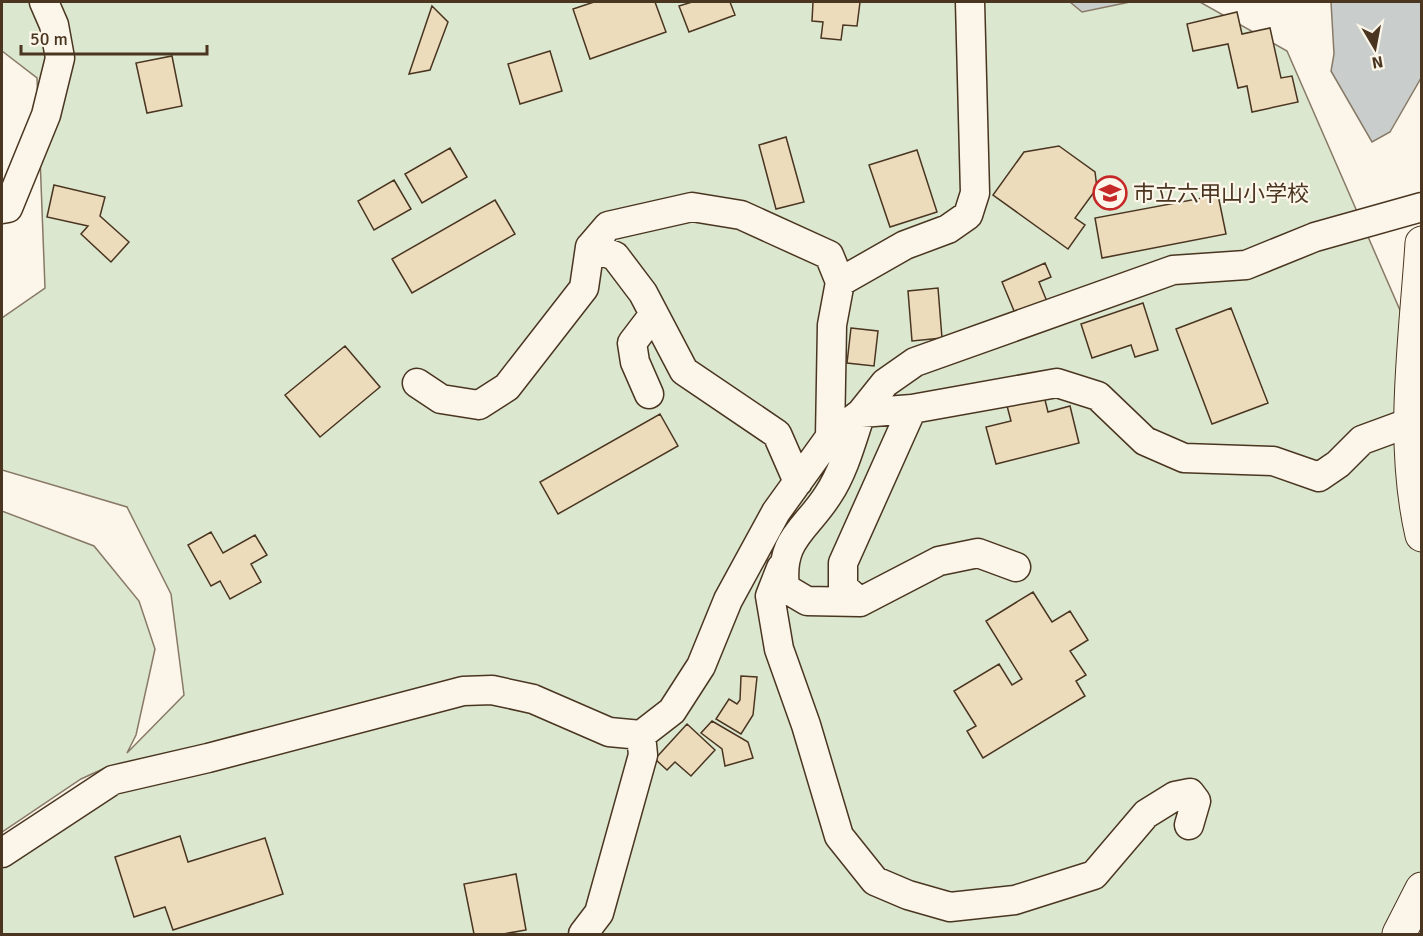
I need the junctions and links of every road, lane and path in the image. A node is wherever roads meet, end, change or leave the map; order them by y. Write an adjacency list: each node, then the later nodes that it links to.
1 (44, 2): 4 (street)
2 (970, 2): 7 (street)
3 (1422, 207): 12 (street)
4 (2, 209)
5 (1422, 243): 13 (main road)
6 (590, 247): 7 (street); 8 (street); 9 (street)
7 (840, 282): 14 (street)
8 (654, 314): 10 (street); 15 (street)
9 (417, 383)
10 (649, 394)
11 (912, 409): 12 (street); 13 (street); 19 (street)
12 (861, 413): 14 (street); 17 (street)
13 (1410, 422): 16 (main road)
14 (831, 437): 15 (street)
15 (798, 482): 20 (street)
16 (1422, 535)
17 (782, 566): 19 (street); 21 (street)
18 (1016, 567): 19 (street)
19 (860, 602)
20 (641, 735): 22 (street); 24 (street)
21 (1189, 825)
22 (2, 853)
23 (1422, 889): 25 (main road)
24 (583, 934)
25 (1399, 934)

